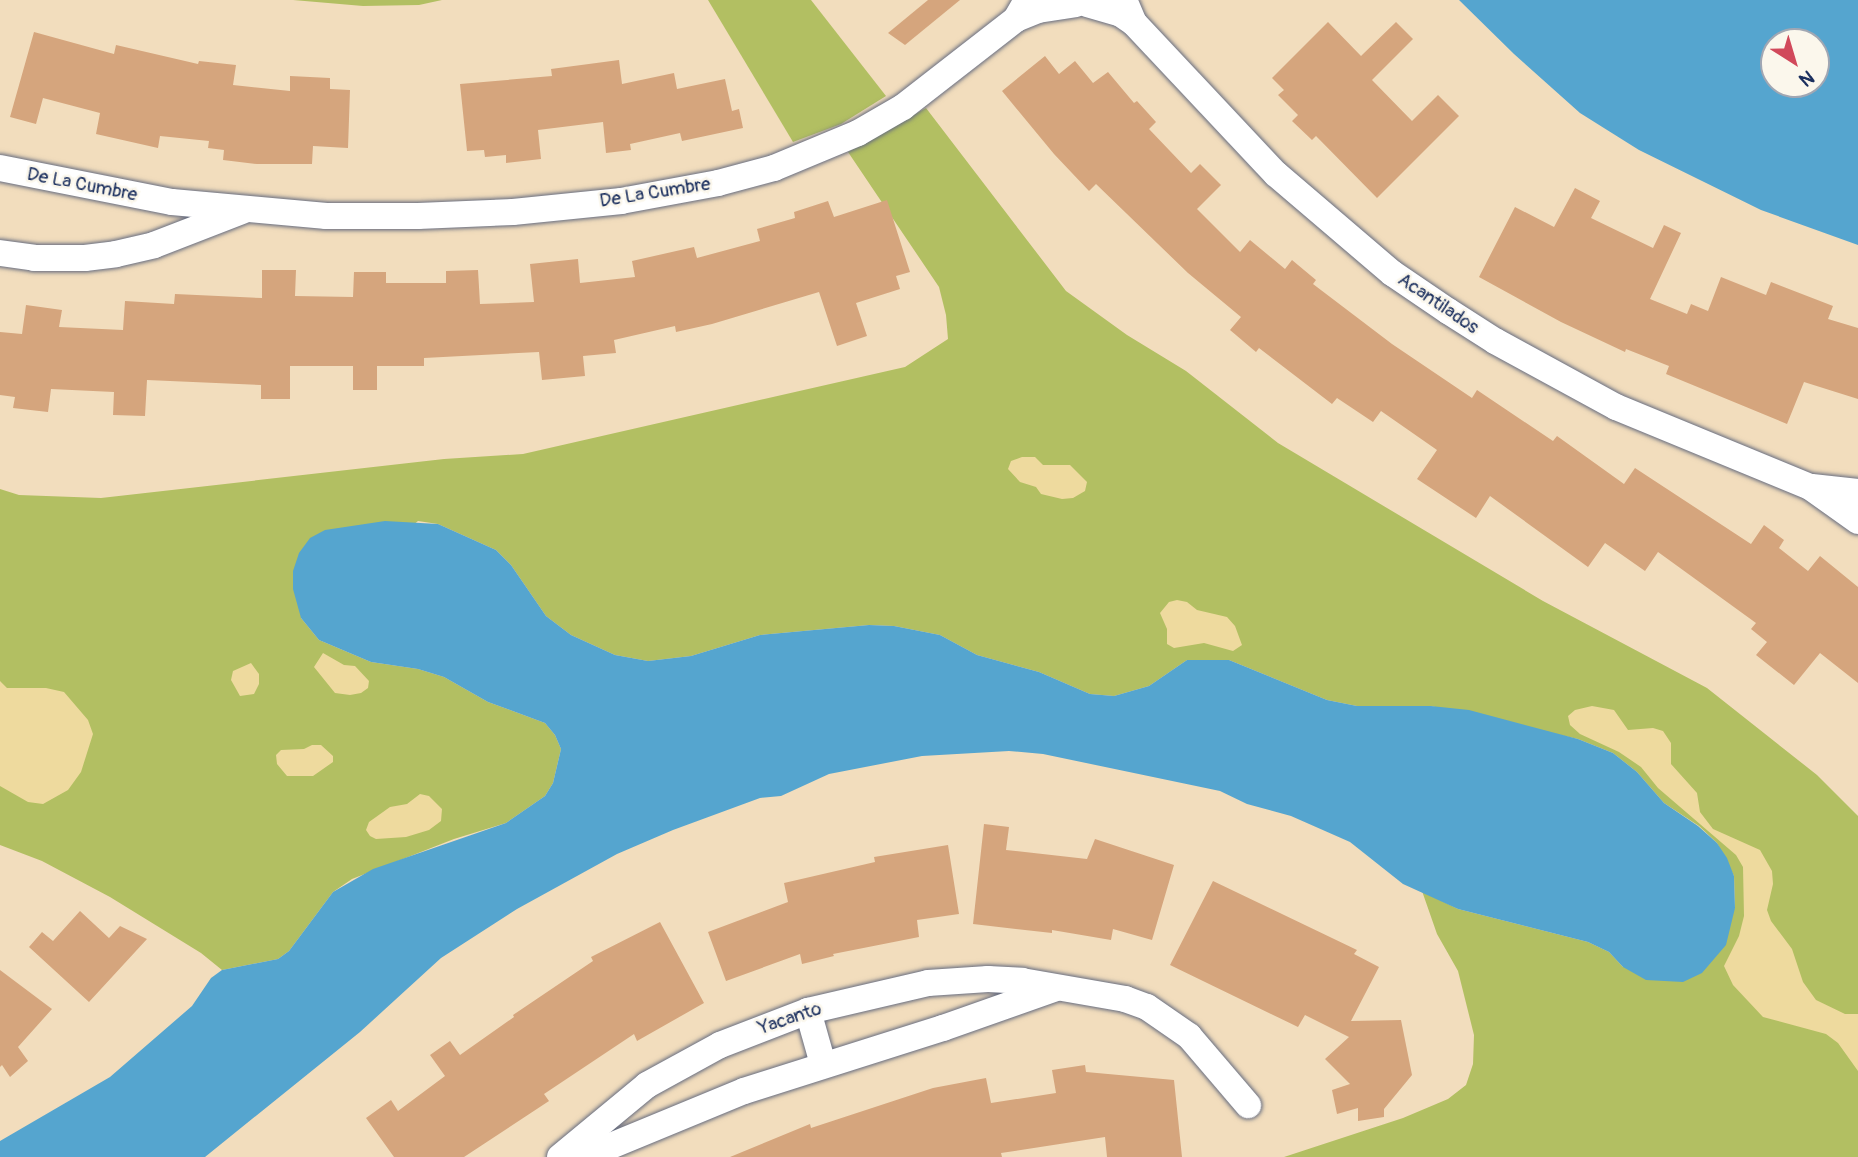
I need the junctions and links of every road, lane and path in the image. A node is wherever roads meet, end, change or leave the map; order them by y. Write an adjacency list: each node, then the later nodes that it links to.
1 (1080, 2): 2 (street); 3 (street)
2 (1022, 9): 5 (street, De La Cumbre)
3 (1129, 12): 7 (street, Acantilados)
4 (0, 168): 5 (street, De La Cumbre)
5 (248, 209): 6 (street, De La Cumbre)
6 (0, 253)
7 (1810, 487): 8 (street, Acantilados); 9 (street, Acantilados)
8 (1858, 492)
9 (1858, 521)
10 (1056, 988): 11 (street, Yacanto); 12 (street, Yacanto); 13 (street, Yacanto)
11 (808, 1011): 12 (street); 14 (street, Yacanto)
12 (823, 1064): 15 (street, Yacanto)
13 (1248, 1105)
14 (560, 1157)
15 (584, 1157)

